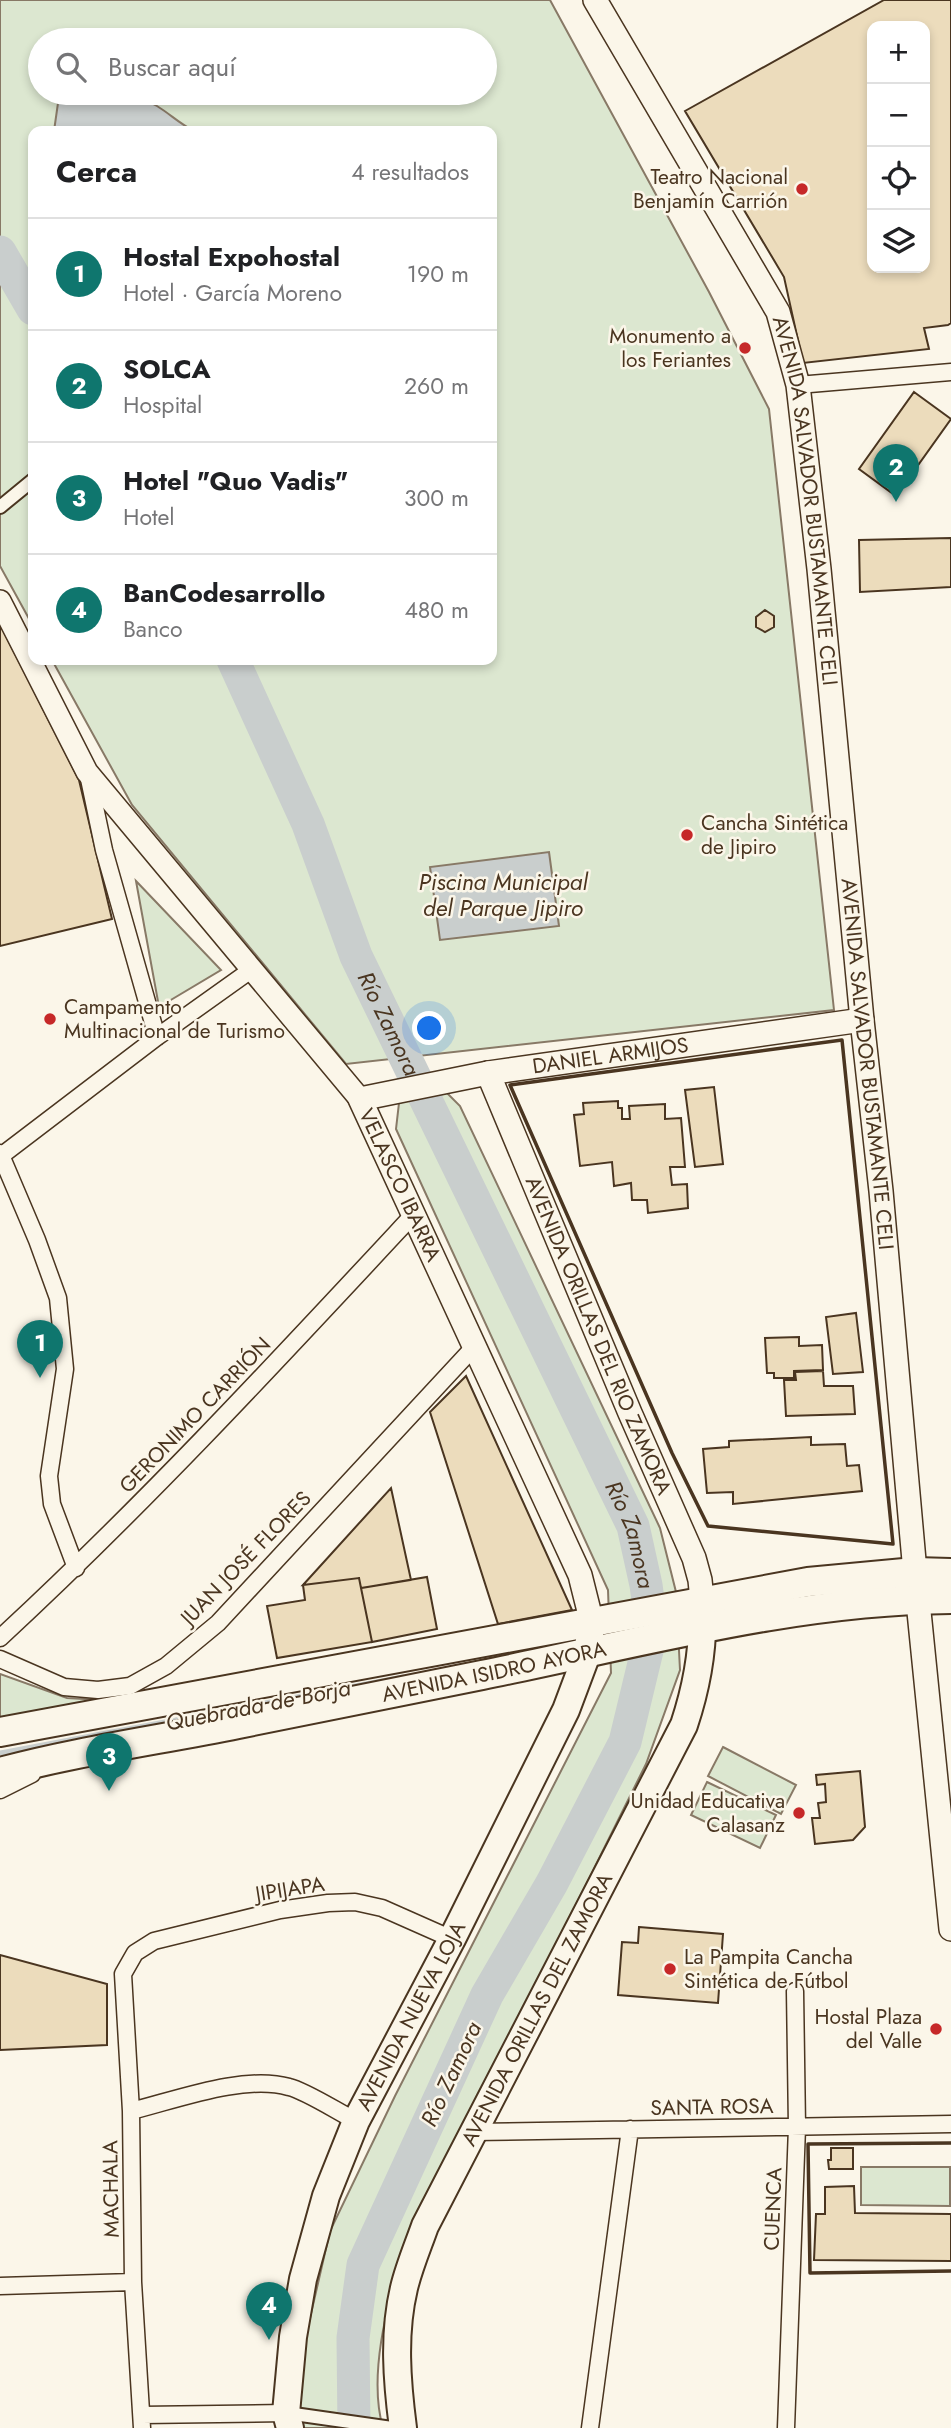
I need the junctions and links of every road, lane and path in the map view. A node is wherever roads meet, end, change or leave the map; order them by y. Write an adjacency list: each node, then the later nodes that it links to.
1 (595, 0): 3 (main road, AVENIDA SALVADOR BUSTAMANTE CELI)
2 (951, 372): 3 (street)
3 (797, 385): 11 (main road, AVENIDA SALVADOR BUSTAMANTE CELI)
4 (28, 484): 5 (street)
5 (0, 507)
6 (0, 601): 7 (street, VELASCO IBARRA)
7 (28, 656)
8 (33, 665): 9 (street, VELASCO IBARRA)
9 (87, 772): 10 (street, VELASCO IBARRA); 12 (street, VELASCO IBARRA)
10 (251, 970): 12 (street); 14 (street, VELASCO IBARRA)
11 (862, 1020): 13 (main road, DANIEL ARMIJOS); 20 (main road, AVENIDA SALVADOR BUSTAMANTE CELI)
12 (157, 1037): 15 (street)
13 (488, 1073): 14 (main road, DANIEL ARMIJOS); 22 (main road, AVENIDA ORILLAS DEL RIO ZAMORA)
14 (360, 1098): 16 (main road, VELASCO IBARRA)
15 (1, 1154): 18 (street)
16 (413, 1215): 17 (main road, VELASCO IBARRA); 18 (street, GERONIMO CARRIÓN)
17 (474, 1347): 23 (main road, VELASCO IBARRA); 27 (street, JUAN JOSÉ FLORES)
18 (76, 1568): 25 (street, GERONIMO CARRIÓN)
19 (951, 1573): 20 (highway, AVENIDA ISIDRO AYORA)
20 (916, 1585): 21 (highway, AVENIDA ISIDRO AYORA); 22 (highway, AVENIDA ISIDRO AYORA); 24 (highway, AVENIDA ISIDRO AYORA); 33 (main road, AVENIDA SALVADOR BUSTAMANTE CELI)
21 (951, 1599)
22 (698, 1601): 23 (highway, AVENIDA ISIDRO AYORA); 24 (main road, AVENIDA ORILLAS DEL ZAMORA)
23 (598, 1622): 26 (main road, AVENIDA NUEVA LOJA); 28 (highway, AVENIDA ISIDRO AYORA)
24 (698, 1631): 26 (highway, AVENIDA ISIDRO AYORA); 42 (main road, AVENIDA ORILLAS DEL ZAMORA)
25 (0, 1637)
26 (596, 1652): 28 (highway, AVENIDA ISIDRO AYORA); 34 (main road, AVENIDA NUEVA LOJA)
27 (0, 1659)
28 (307, 1692): 29 (highway, AVENIDA ISIDRO AYORA); 30 (highway, AVENIDA ISIDRO AYORA)
29 (0, 1732)
30 (70, 1756): 31 (highway, AVENIDA ISIDRO AYORA); 32 (street)
31 (0, 1772)
32 (0, 1790)
33 (951, 1929)
34 (452, 1939): 35 (street, JIPIJAPA); 38 (main road, AVENIDA NUEVA LOJA)
35 (135, 1953): 37 (street, MACHALA)
36 (795, 1991): 40 (street, CUENCA)
37 (131, 2110): 38 (street); 43 (street, MACHALA)
38 (356, 2121): 46 (main road, AVENIDA NUEVA LOJA)
39 (951, 2124): 40 (street, SANTA ROSA)
40 (797, 2127): 41 (street, SANTA ROSA); 50 (street, CUENCA)
41 (630, 2129): 42 (street, SANTA ROSA); 49 (street)
42 (473, 2132): 48 (main road, AVENIDA ORILLAS DEL ZAMORA)
43 (132, 2282): 44 (street); 45 (street, MACHALA)
44 (0, 2286)
45 (142, 2421): 46 (street)
46 (288, 2421): 47 (street)
47 (392, 2428)
48 (403, 2428)
49 (590, 2428)
50 (786, 2428)

